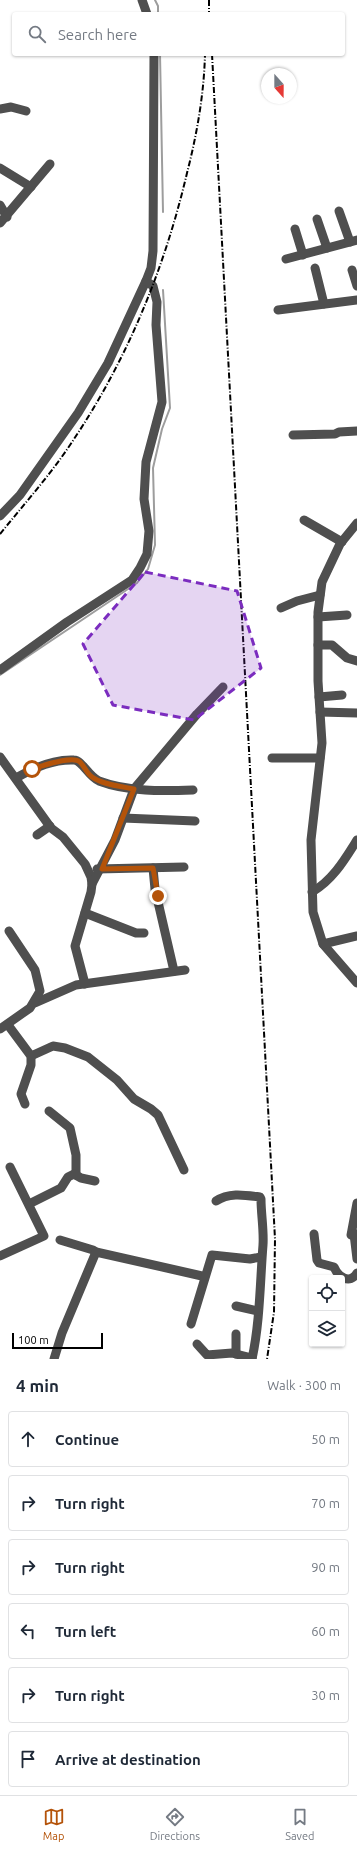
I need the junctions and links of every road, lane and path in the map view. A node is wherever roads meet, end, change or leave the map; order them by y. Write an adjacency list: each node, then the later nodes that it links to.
1 (142, 0): 2 (street)
2 (146, 12)
3 (154, 56): 20 (street)
4 (0, 109): 5 (street)
5 (26, 111)
6 (50, 164): 8 (street)
7 (0, 168): 8 (street)
8 (31, 187): 12 (street)
9 (0, 205): 12 (street)
10 (339, 211): 14 (street)
11 (317, 219): 15 (street)
12 (3, 220)
13 (295, 229): 16 (street)
14 (353, 241): 15 (street)
15 (327, 248): 16 (street)
16 (302, 255): 17 (street)
17 (286, 259)
18 (314, 268): 23 (street)
19 (352, 270): 21 (street)
20 (146, 281): 27 (street); 37 (street)
21 (357, 286)
22 (357, 300): 23 (street)
23 (324, 304): 24 (street)
24 (278, 310)
25 (357, 431): 26 (street)
26 (294, 435)
27 (0, 516)
28 (304, 520): 30 (street)
29 (357, 523): 30 (street)
30 (342, 542): 31 (street)
31 (320, 595): 32 (street); 34 (street)
32 (281, 608)
33 (347, 615): 34 (street)
34 (318, 617): 35 (street)
35 (318, 645): 36 (street); 40 (street)
36 (357, 661)
37 (0, 670)
38 (223, 687): 47 (street)
39 (342, 696): 40 (street)
40 (319, 697): 41 (street)
41 (320, 712): 42 (street); 45 (street)
42 (357, 714)
43 (0, 756): 46 (street)
44 (272, 758): 45 (street)
45 (320, 758): 59 (street)
46 (16, 778): 47 (street); 51 (street)
47 (134, 789): 48 (street); 49 (street)
48 (193, 790)
49 (123, 818): 50 (street); 57 (street)
50 (195, 821)
51 (50, 826): 52 (street); 56 (street)
52 (37, 835)
53 (357, 840): 59 (street)
54 (184, 867): 55 (street)
55 (153, 868): 57 (street); 66 (street)
56 (88, 869): 57 (street); 58 (street)
57 (102, 869): 58 (street)
58 (92, 884): 60 (street)
59 (312, 892): 64 (street)
60 (85, 913): 62 (street); 68 (street)
61 (9, 931): 69 (street)
62 (144, 933)
63 (357, 936): 64 (street)
64 (323, 944): 67 (street)
65 (185, 970): 66 (street)
66 (174, 971): 68 (street)
67 (357, 983)
68 (85, 984): 69 (street)
69 (35, 1003): 70 (street)
70 (4, 1027): 71 (street)
71 (32, 1056): 72 (street); 75 (street)
72 (25, 1104)
73 (49, 1111): 76 (street)
74 (10, 1167): 80 (street)
75 (184, 1170)
76 (76, 1175): 77 (street); 80 (street)
77 (95, 1181)
78 (216, 1201): 86 (street)
79 (357, 1203): 82 (street)
80 (29, 1204): 85 (street)
81 (314, 1234): 88 (street)
82 (356, 1234): 87 (street)
83 (60, 1240): 84 (street)
84 (96, 1252): 89 (street); 97 (street)
85 (0, 1256)
86 (261, 1257): 91 (street); 92 (street)
87 (357, 1259)
88 (357, 1273)
89 (202, 1276)
90 (236, 1306): 91 (street)
91 (258, 1310): 98 (street)
92 (191, 1324)
93 (236, 1334): 95 (street)
94 (197, 1344): 96 (street)
95 (236, 1354): 96 (street); 98 (street)
96 (207, 1357)
97 (54, 1359)
98 (252, 1359)

